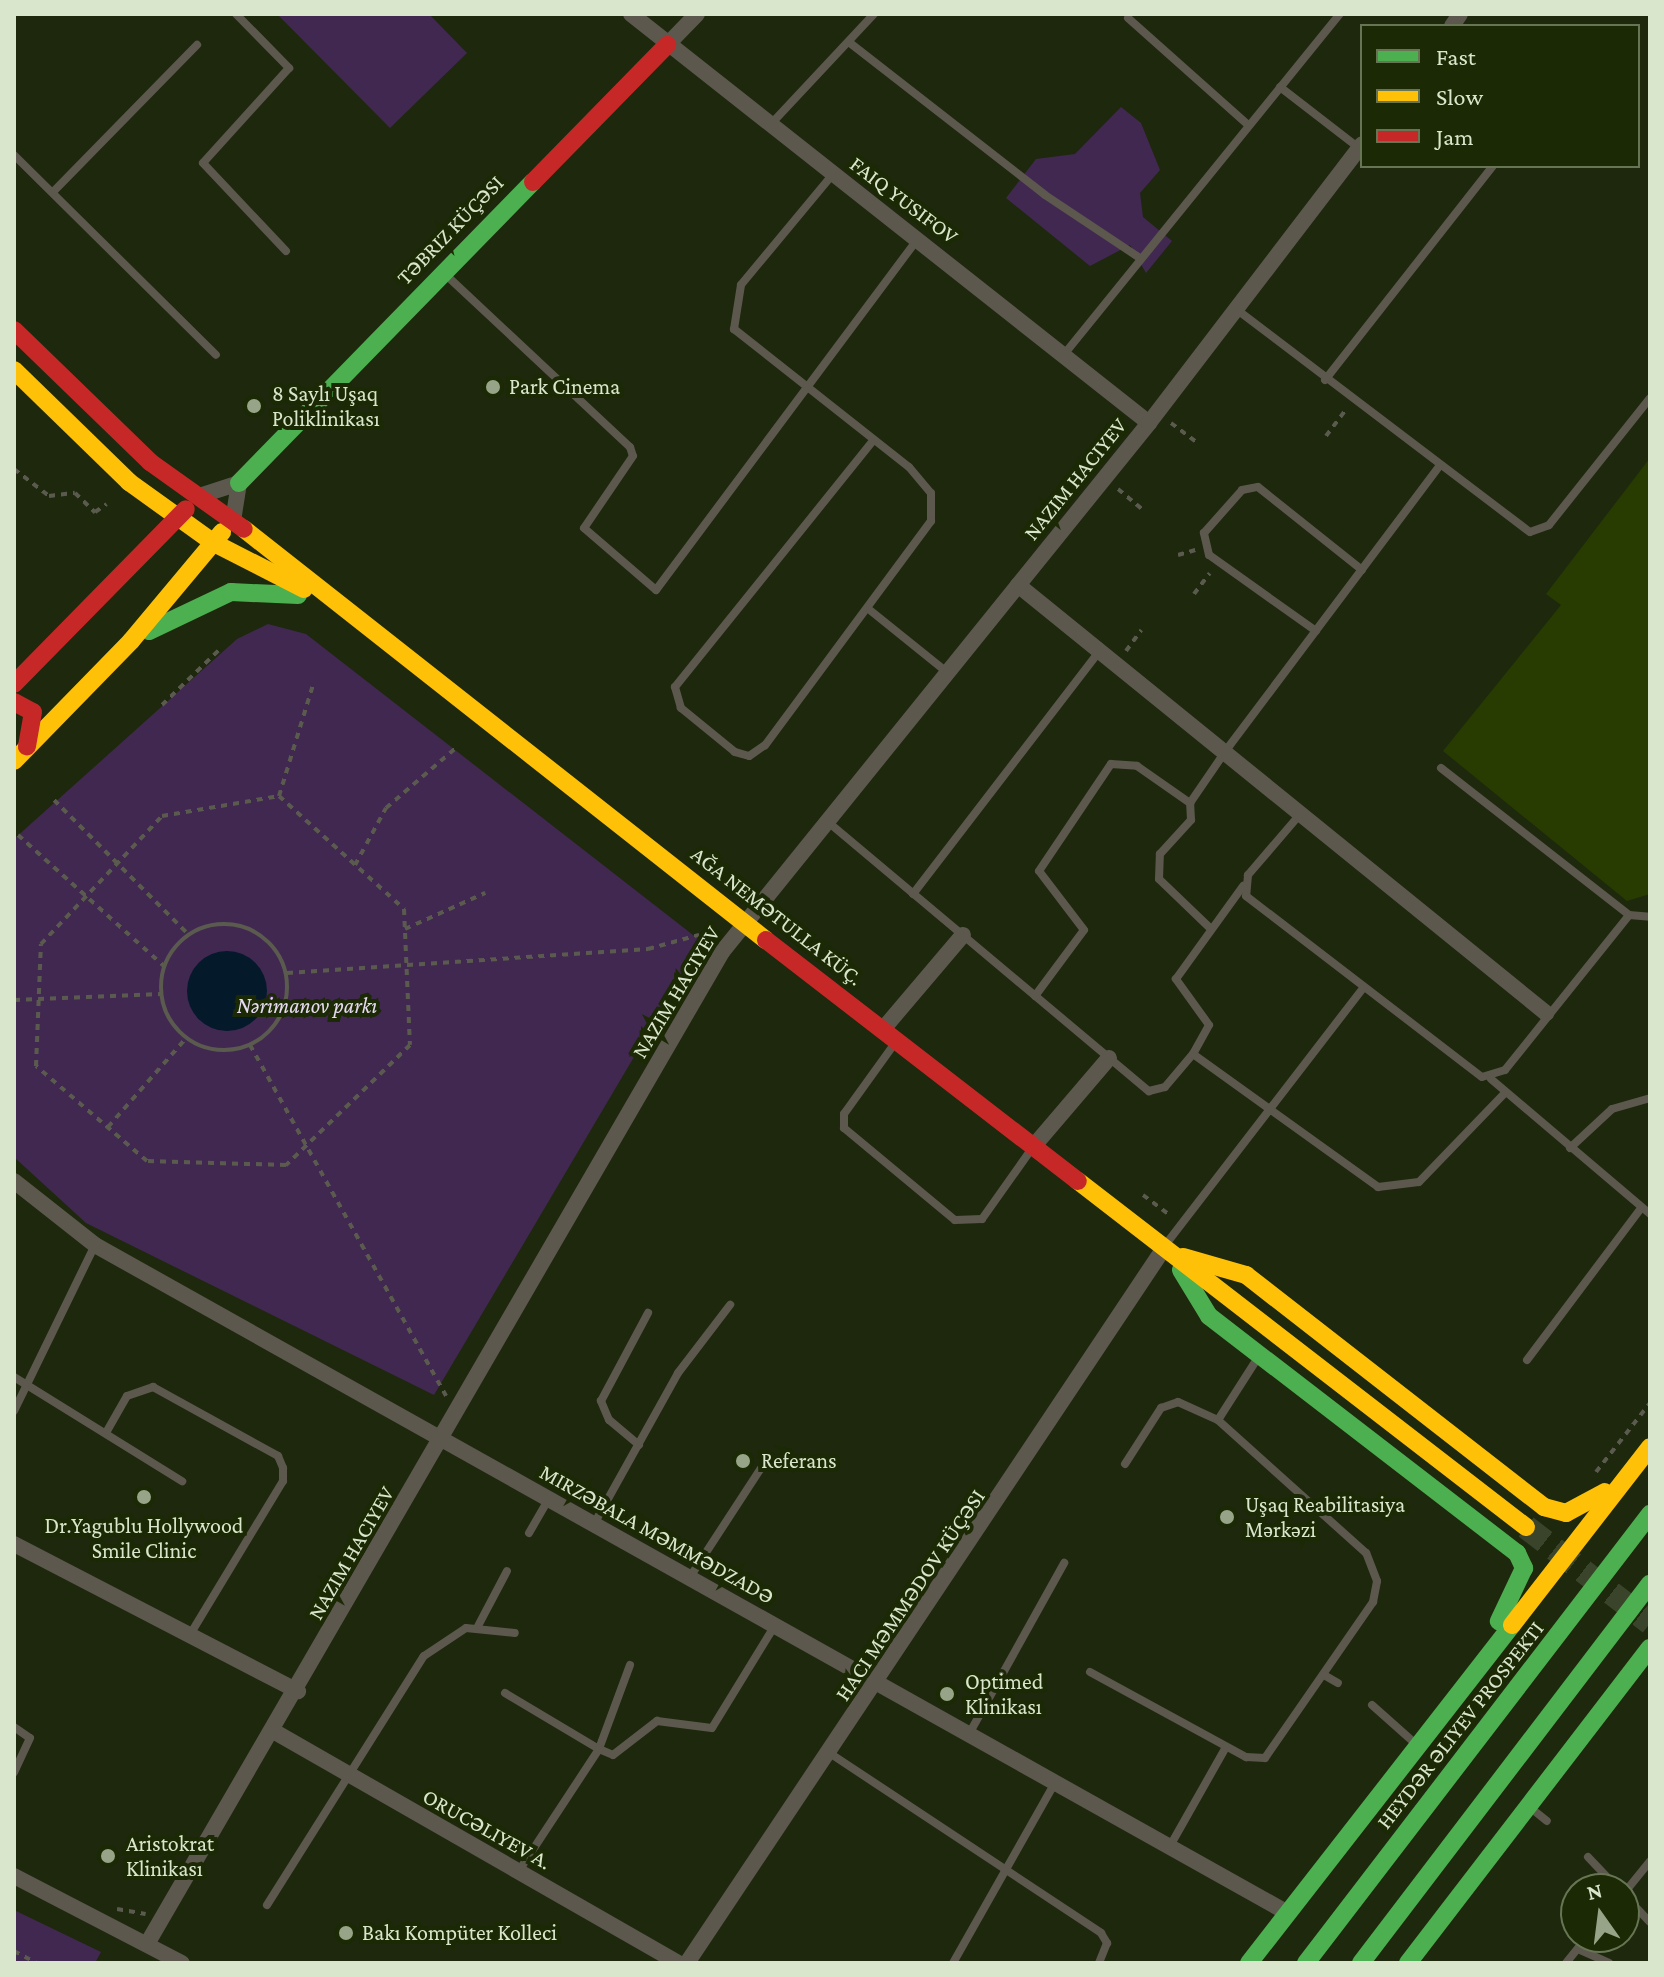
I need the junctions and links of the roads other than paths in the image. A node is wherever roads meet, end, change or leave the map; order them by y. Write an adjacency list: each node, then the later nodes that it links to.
1 (236, 14): 19 (lane)
2 (631, 14): 9 (street, FAIQ YUSIFOV)
3 (697, 14): 9 (street, TƏBRIZ KÜÇƏSI)
4 (874, 14): 7 (lane)
5 (1340, 14): 10 (lane)
6 (1128, 18): 12 (lane)
7 (850, 43): 11 (lane); 20 (lane)
8 (197, 45): 17 (lane)
9 (667, 45): 11 (street, FAIQ YUSIFOV); 21 (main road, TƏBRIZ KÜÇƏSI)
10 (1280, 87): 12 (lane); 13 (lane)
11 (771, 125): 16 (street, FAIQ YUSIFOV)
12 (1248, 125): 20 (lane)
13 (1360, 146): 22 (street)
14 (14, 155): 17 (lane)
15 (1491, 168): 27 (lane)
16 (833, 174): 18 (street, FAIQ YUSIFOV); 28 (lane)
17 (53, 192): 25 (lane)
18 (918, 238): 24 (street, FAIQ YUSIFOV); 28 (lane)
19 (286, 251)
20 (1140, 258): 24 (lane)
21 (442, 272): 28 (lane); 33 (main road, TƏBRIZ KÜÇƏSI)
22 (1236, 309): 27 (lane); 30 (street)
23 (14, 330): 34 (main road)
24 (1066, 352): 30 (street, FAIQ YUSIFOV)
25 (216, 355)
26 (14, 370): 35 (main road)
27 (1325, 380): 32 (lane)
28 (805, 391): 31 (lane)
29 (1650, 398): 32 (lane)
30 (1153, 417): 39 (street)
31 (871, 443): 41 (lane); 41 (lane)
32 (1439, 467): 38 (lane)
33 (239, 483): 34 (street); 36 (street)
34 (199, 496): 35 (main road); 36 (main road)
35 (177, 518): 37 (main road); 46 (main road)
36 (233, 519): 37 (main road); 40 (main road)
37 (214, 543): 40 (main road); 43 (main road)
38 (1362, 570): 42 (lane); 42 (lane)
39 (1018, 585): 44 (street); 45 (street)
40 (328, 601): 43 (main road); 58 (main road, AĞA NEMƏTULLA KÜÇ.)
41 (871, 611): 45 (lane)
42 (1316, 631): 48 (lane)
43 (131, 641): 49 (main road)
44 (1101, 650): 48 (street); 55 (lane)
45 (947, 672): 53 (street)
46 (14, 684)
47 (14, 702): 49 (main road)
48 (1227, 749): 51 (lane); 52 (street)
49 (20, 755)
50 (1441, 768): 56 (lane)
51 (1190, 803): 59 (lane); 62 (lane)
52 (1302, 811): 54 (lane); 63 (street)
53 (826, 820): 55 (lane); 58 (street)
54 (1243, 886): 59 (lane); 61 (lane)
55 (913, 894): 60 (lane)
56 (1629, 915): 57 (lane); 63 (lane)
57 (1650, 917)
58 (744, 921): 64 (main road, AĞA NEMƏTULLA KÜÇ.); 87 (street)
59 (1211, 929): 65 (lane)
60 (963, 935): 62 (lane); 64 (street)
61 (1363, 988): 67 (lane); 70 (lane)
62 (1035, 996): 66 (lane)
63 (1546, 1013): 67 (lane)
64 (891, 1034): 71 (main road, AĞA NEMƏTULLA KÜÇ.); 71 (lane)
65 (1193, 1054): 66 (lane); 70 (lane)
66 (1109, 1058): 71 (street)
67 (1491, 1079): 68 (lane)
68 (1506, 1092): 70 (lane); 72 (lane)
69 (1650, 1098): 72 (lane)
70 (1266, 1110): 77 (lane)
71 (1033, 1147): 77 (main road, AĞA NEMƏTULLA KÜÇ.)
72 (1570, 1148): 74 (lane)
73 (14, 1181): 76 (street, MIRZƏBALA MƏMMƏDZADƏ)
74 (1641, 1208): 75 (lane); 81 (lane)
75 (1650, 1214)
76 (95, 1245): 83 (lane); 87 (street, MIRZƏBALA MƏMMƏDZADƏ)
77 (1168, 1251): 80 (main road); 92 (main road); 97 (main road, AĞA NEMƏTULLA KÜÇ.); 115 (street)
78 (730, 1305): 88 (lane)
79 (648, 1313): 88 (lane)
80 (1260, 1355): 85 (lane); 110 (main road)
81 (1527, 1360)
82 (14, 1377): 83 (lane)
83 (28, 1384): 84 (lane); 86 (lane)
84 (14, 1411)
85 (1218, 1420): 90 (lane); 113 (lane)
86 (107, 1431): 93 (lane); 107 (lane)
87 (442, 1438): 94 (street, MIRZƏBALA MƏMMƏDZADƏ); 116 (street)
88 (639, 1445): 96 (lane)
89 (1650, 1447): 92 (main road)
90 (1125, 1464)
91 (761, 1468): 102 (lane)
92 (1635, 1468): 110 (main road)
93 (182, 1481)
94 (549, 1499): 96 (street, MIRZƏBALA MƏMMƏDZADƏ); 98 (lane)
95 (1650, 1514): 149 (main road, HEYDƏR ƏLIYEV PROSPEKTI)
96 (593, 1524): 102 (street, MIRZƏBALA MƏMMƏDZADƏ)
97 (1526, 1527)
98 (529, 1533)
99 (14, 1544): 107 (street)
100 (1064, 1563): 122 (lane)
101 (507, 1571): 105 (lane)
102 (690, 1577): 104 (street, MIRZƏBALA MƏMMƏDZADƏ)
103 (1650, 1584): 150 (main road)
104 (775, 1625): 115 (street, MIRZƏBALA MƏMMƏDZADƏ); 125 (lane)
105 (478, 1626): 106 (lane); 128 (lane)
106 (515, 1633)
107 (189, 1636): 116 (street)
108 (1650, 1648): 118 (main road)
109 (630, 1665): 125 (lane)
110 (1472, 1671): 123 (main road)
111 (1090, 1672): 124 (lane)
112 (1650, 1674): 118 (main road)
113 (1324, 1675): 114 (lane); 124 (lane)
114 (1338, 1683)
115 (877, 1686): 122 (street, MIRZƏBALA MƏMMƏDZADƏ); 126 (street)
116 (298, 1691): 121 (street)
117 (505, 1693): 125 (lane)
118 (1616, 1693): 130 (main road)
119 (1372, 1705): 123 (lane)
120 (14, 1727): 127 (lane)
121 (275, 1732): 128 (street, ORUCƏLIYEV A.); 140 (street)
122 (968, 1735): 129 (street, MIRZƏBALA MƏMMƏDZADƏ)
123 (1417, 1744): 139 (main road)
124 (1226, 1747): 132 (lane)
125 (599, 1749): 134 (lane)
126 (831, 1754): 135 (lane); 145 (street)
127 (14, 1772)
128 (345, 1774): 134 (street, ORUCƏLIYEV A.); 138 (lane)
129 (1057, 1780): 132 (street, MIRZƏBALA MƏMMƏDZADƏ); 135 (lane)
130 (1529, 1806): 131 (lane); 142 (main road)
131 (1547, 1821)
132 (1170, 1846): 139 (street, MIRZƏBALA MƏMMƏDZADƏ)
133 (1588, 1857): 136 (lane)
134 (518, 1872): 144 (street, ORUCƏLIYEV A.)
135 (1006, 1872): 146 (lane); 147 (lane)
136 (1605, 1873)
137 (14, 1876): 140 (street)
138 (267, 1905)
139 (1288, 1913): 148 (main road)
140 (147, 1944): 143 (street)
141 (1587, 1953): 151 (lane)
142 (1409, 1962)
143 (182, 1963)
144 (679, 1963)
145 (687, 1963)
146 (953, 1963)
147 (1099, 1963)
148 (1249, 1963)
149 (1306, 1963)
150 (1361, 1963)
151 (1609, 1963)

